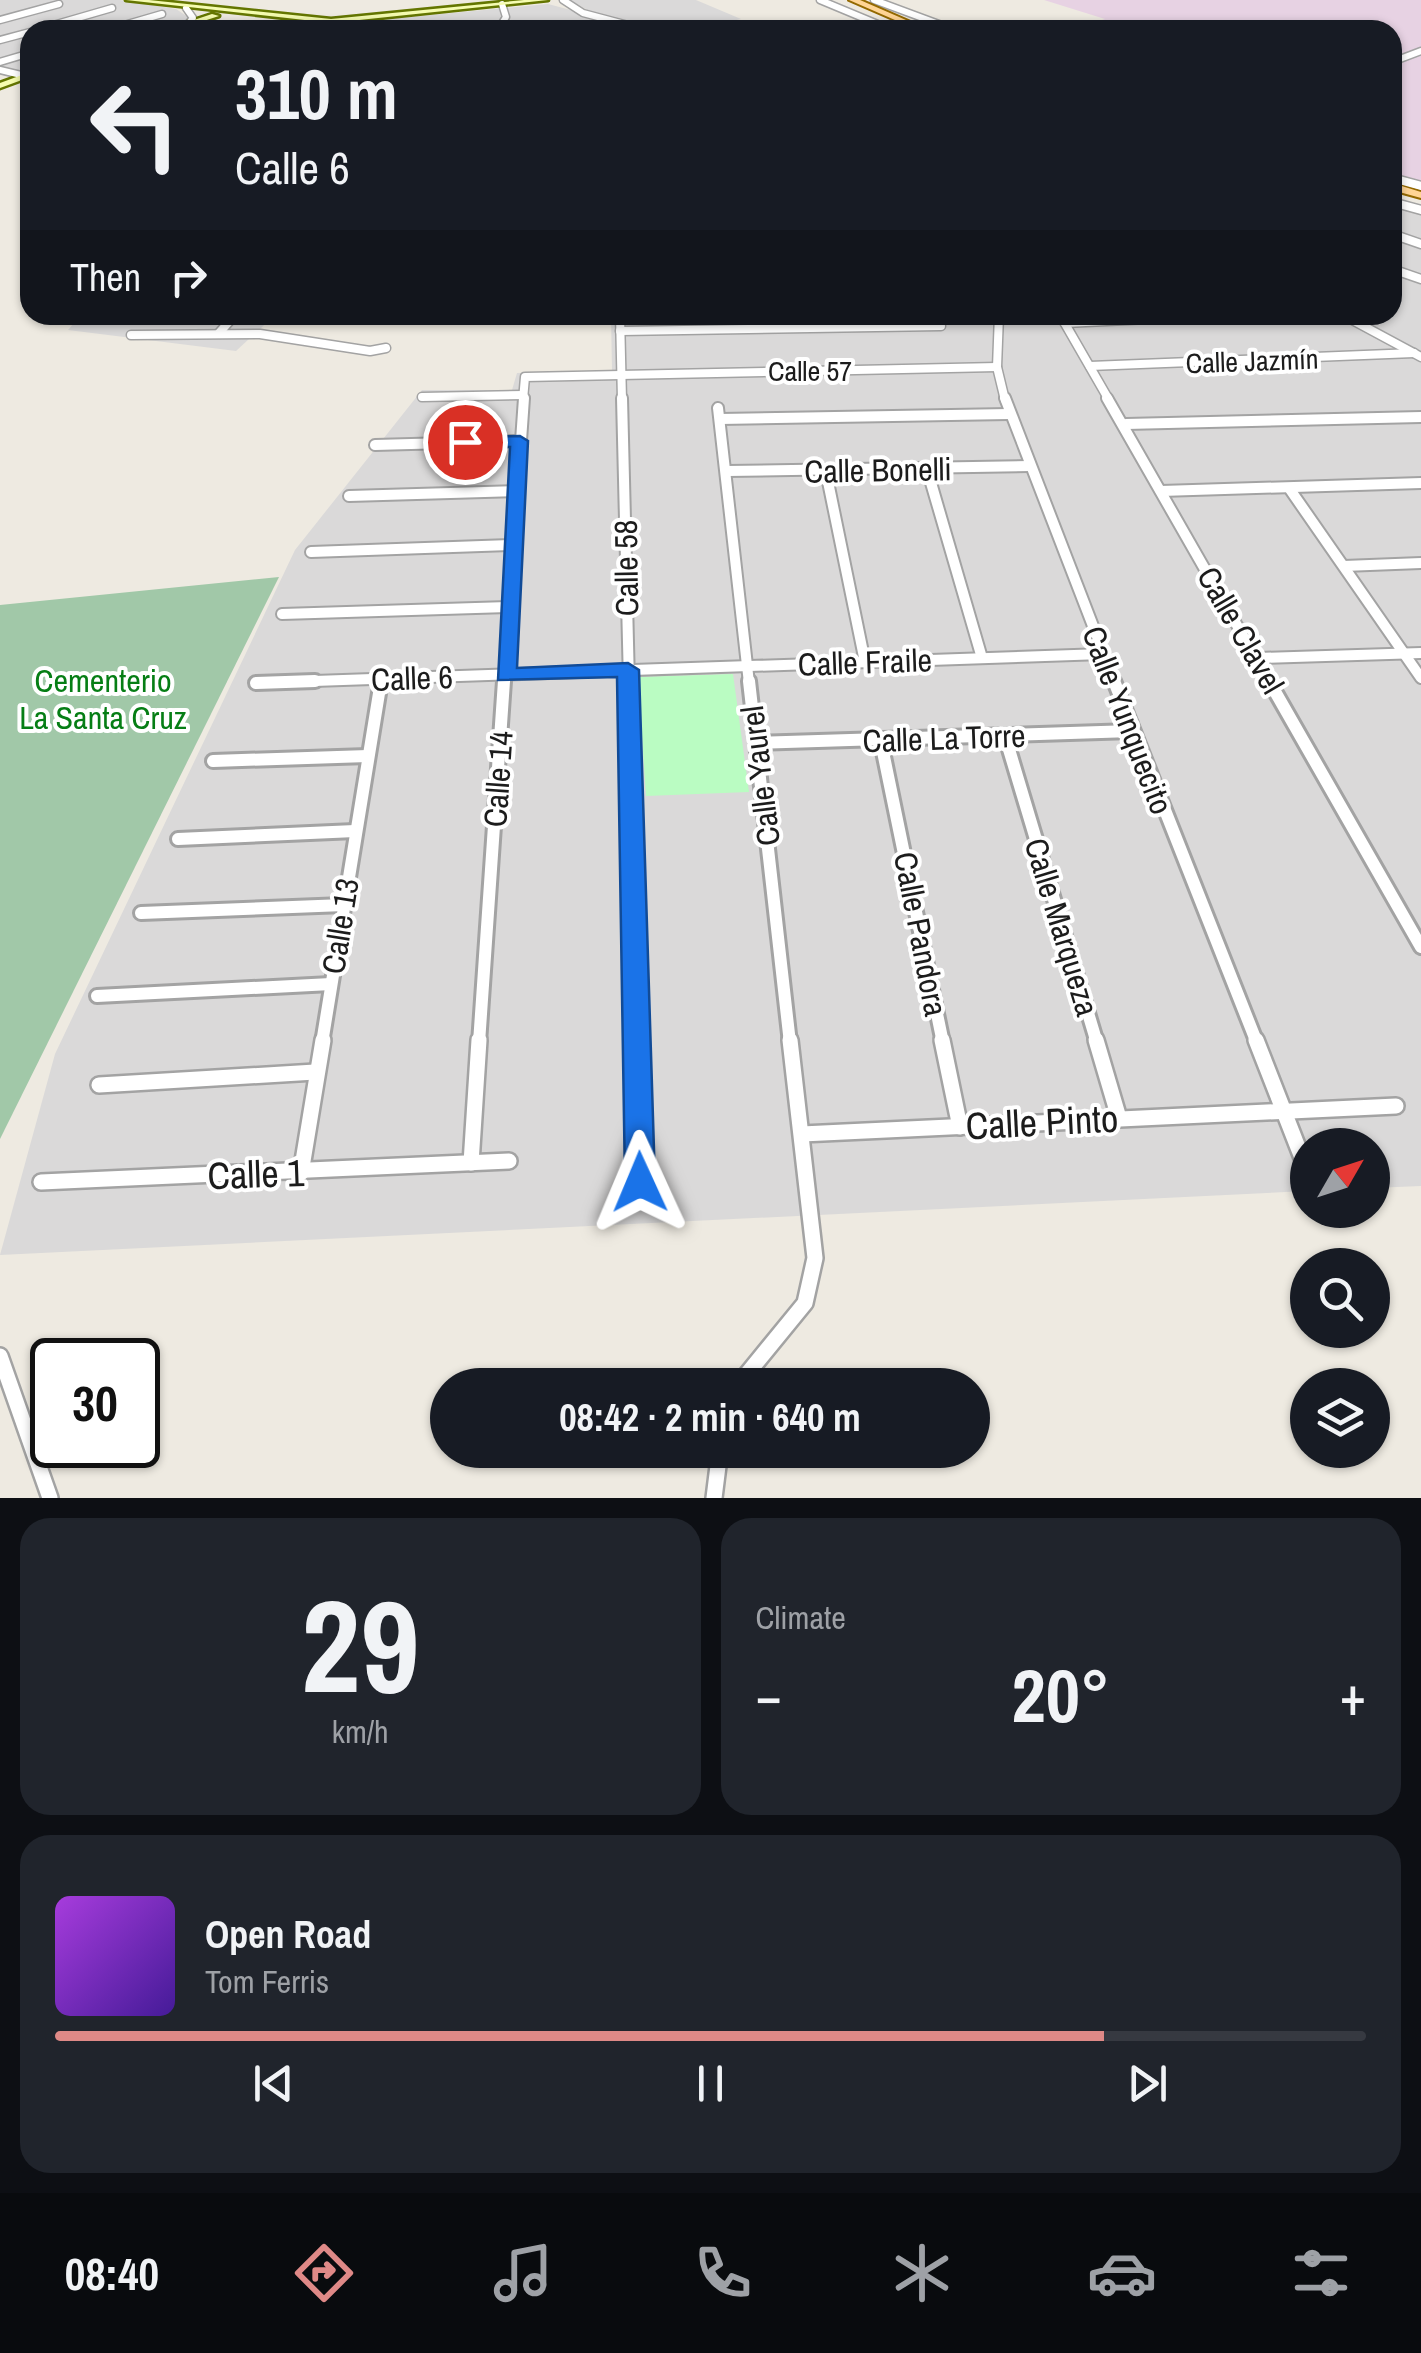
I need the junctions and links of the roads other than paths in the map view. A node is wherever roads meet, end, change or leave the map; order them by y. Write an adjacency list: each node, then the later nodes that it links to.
1 (129, 0): 11 (street)
2 (545, 0): 9 (street)
3 (563, 0): 23 (street)
4 (820, 0): 24 (street)
5 (838, 0): 25 (main road)
6 (852, 0): 26 (main road)
7 (874, 0): 12 (street)
8 (58, 4): 15 (street)
9 (502, 4): 21 (street); 22 (street)
10 (112, 8): 16 (street)
11 (186, 8): 13 (street); 18 (street)
12 (894, 9): 27 (main road); 28 (street)
13 (223, 13): 19 (street); 20 (street)
14 (162, 14): 17 (street)
15 (0, 20)
16 (72, 20)
17 (142, 20)
18 (191, 20)
19 (201, 20)
20 (317, 20)
21 (340, 20)
22 (504, 20)
23 (609, 20)
24 (868, 20)
25 (886, 20)
26 (901, 20)
27 (919, 20)
28 (926, 20)
29 (172, 325): 40 (street)
30 (226, 325): 41 (street)
31 (620, 325): 39 (street, Calle 58)
32 (827, 325): 38 (street)
33 (999, 325): 46 (street, Calle Yunquecito)
34 (1066, 325): 45 (street, Calle Clavel)
35 (1362, 325): 44 (street)
36 (916, 326): 37 (street); 38 (street)
37 (941, 326)
38 (828, 328): 39 (street)
39 (620, 331): 47 (street, Calle 58)
40 (170, 332): 41 (street); 42 (street)
41 (219, 333): 43 (street)
42 (131, 335)
43 (386, 348)
44 (1417, 355): 45 (street, Calle Jazmín)
45 (1090, 366): 53 (street, Calle Clavel)
46 (997, 368): 47 (street, Calle 57); 51 (street, Calle Yunquecito)
47 (622, 374): 48 (street, Calle 57); 78 (street, Calle 58)
48 (525, 377): 49 (street, Calle 14)
49 (522, 395): 50 (street); 54 (street, Calle 14)
50 (422, 397)
51 (1010, 414): 56 (street, Calle Yunquecito); 58 (street, Calle Yaurel)
52 (1421, 417): 53 (street)
53 (1126, 424): 63 (street, Calle Clavel)
54 (520, 441): 55 (street); 62 (street, Calle 14)
55 (375, 444)
56 (1029, 466): 57 (street, Calle Bonelli); 72 (street, Calle Yunquecito)
57 (927, 469): 59 (street, Calle Bonelli); 74 (street)
58 (727, 471): 59 (street, Calle Bonelli); 77 (street, Calle Yaurel)
59 (826, 472): 76 (street)
60 (1421, 483): 61 (street)
61 (1289, 488): 63 (street); 68 (street)
62 (517, 491): 64 (street); 65 (street, Calle 14)
63 (1161, 491): 75 (street, Calle Clavel)
64 (348, 496)
65 (513, 545): 66 (street); 69 (street, Calle 14)
66 (311, 552)
67 (1421, 563): 68 (street)
68 (1344, 566): 73 (street)
69 (508, 607): 70 (street); 79 (street, Calle 14)
70 (282, 614)
71 (1421, 653): 73 (street)
72 (1103, 654): 74 (street, Calle Fraile); 83 (street, Calle Yunquecito)
73 (1404, 654): 75 (street); 80 (street)
74 (982, 658): 76 (street, Calle Fraile)
75 (1258, 658): 93 (street, Calle Clavel)
76 (865, 662): 77 (street, Calle Fraile)
77 (747, 666): 78 (street, Calle Fraile); 86 (street, Calle Yaurel)
78 (628, 670): 79 (street, Calle 6); 108 (street, Calle 58)
79 (506, 675): 81 (street, Calle 6); 105 (street, Calle 14)
80 (1421, 678)
81 (381, 680): 82 (street, Calle 6); 87 (street, Calle 13)
82 (256, 683)
83 (1132, 731): 84 (street, Calle La Torre); 99 (street, Calle Yunquecito)
84 (1005, 736): 85 (street, Calle La Torre); 100 (street, Calle Marqueza)
85 (881, 742): 86 (street, Calle La Torre); 101 (street, Calle Pandora)
86 (756, 743): 103 (street, Calle Yaurel)
87 (368, 756): 88 (street); 89 (street, Calle 13)
88 (213, 761)
89 (355, 832): 90 (street); 91 (street, Calle 13)
90 (178, 839)
91 (344, 904): 92 (street); 94 (street, Calle 13)
92 (142, 913)
93 (1421, 947)
94 (331, 984): 95 (street); 96 (street, Calle 13)
95 (97, 996)
96 (315, 1072): 97 (street); 106 (street, Calle 13)
97 (99, 1085)
98 (1396, 1106): 99 (street, Calle Pinto)
99 (1284, 1115): 100 (street, Calle Pinto); 102 (street)
100 (1119, 1118): 101 (street, Calle Pinto)
101 (960, 1127): 103 (street, Calle Pinto)
102 (1290, 1130)
103 (802, 1134): 110 (street, Calle Yaurel)
104 (509, 1162): 105 (street, Calle 1)
105 (471, 1163): 106 (street, Calle 1)
106 (301, 1172): 107 (street, Calle 1)
107 (40, 1182)
108 (640, 1182)
109 (0, 1356): 112 (street)
110 (752, 1368)
111 (718, 1468): 113 (street)
112 (50, 1498)
113 (714, 1498)

